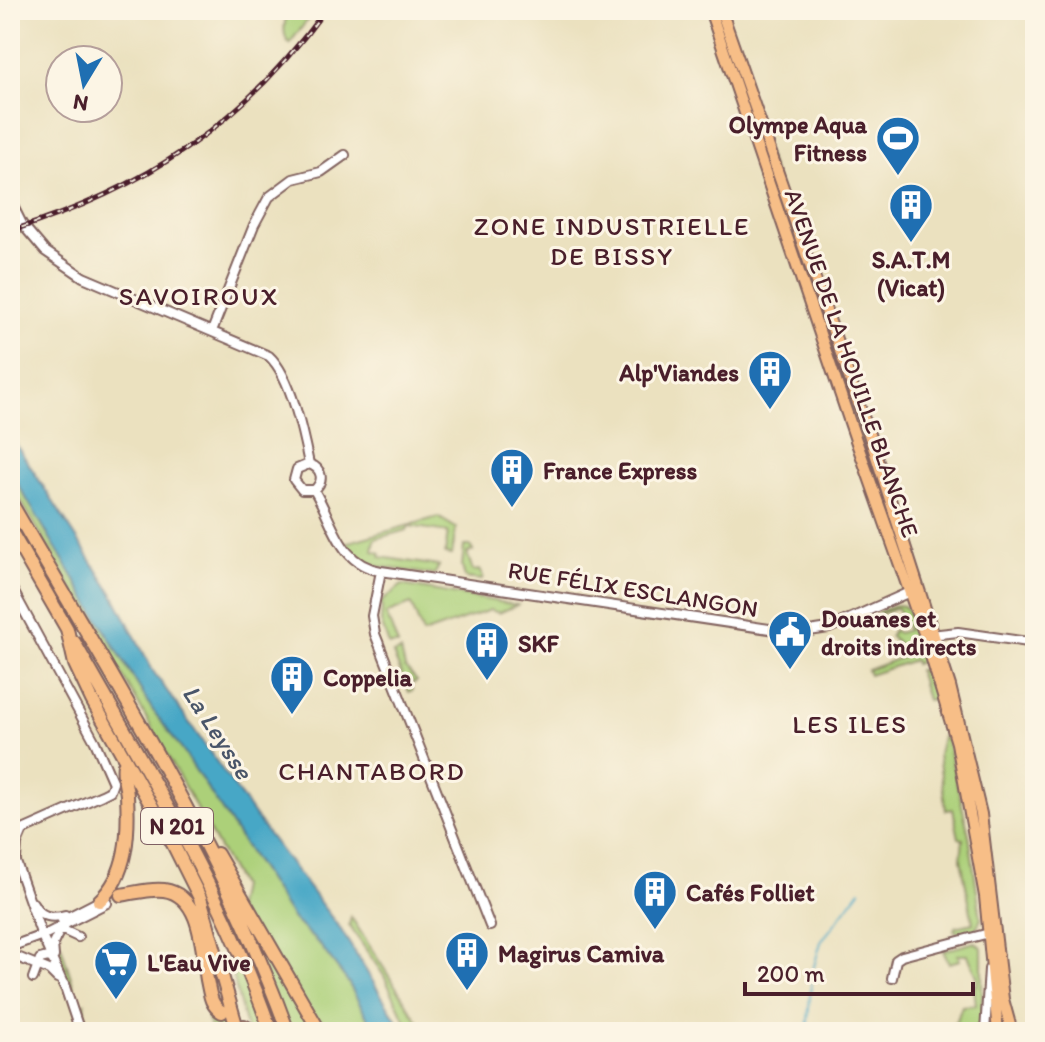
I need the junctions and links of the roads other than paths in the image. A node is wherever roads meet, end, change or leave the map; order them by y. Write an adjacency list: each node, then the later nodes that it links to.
1 (710, 10): 12 (main road, AVENUE DE LA HOUILLE BLANCHE)
2 (721, 10): 12 (main road, AVENUE DE LA HOUILLE BLANCHE)
3 (345, 155): 5 (street)
4 (10, 200): 5 (street)
5 (212, 331): 6 (street)
6 (309, 464): 7 (street); 7 (street)
7 (314, 490): 10 (street, RUE FÉLIX ESCLANGON)
8 (10, 501): 17 (highway, N 201)
9 (10, 530): 13 (highway, N 201)
10 (381, 571): 12 (street, RUE FÉLIX ESCLANGON); 25 (street)
11 (10, 585): 19 (street)
12 (914, 590): 14 (main road)
13 (67, 629): 16 (highway); 42 (highway, N 201)
14 (930, 635): 15 (street); 27 (main road)
15 (1035, 643)
16 (125, 761): 22 (highway); 26 (highway)
17 (176, 791): 43 (highway, N 201); 44 (highway)
18 (10, 845): 19 (street)
19 (16, 859): 21 (street)
20 (168, 887): 22 (highway); 26 (highway); 38 (highway)
21 (26, 888): 23 (street); 28 (street)
22 (103, 902): 23 (street); 24 (street)
23 (77, 911): 24 (street)
24 (62, 926): 28 (street); 29 (street); 37 (street)
25 (490, 926)
26 (210, 929): 39 (highway)
27 (993, 932): 32 (main road); 36 (street); 46 (main road)
28 (42, 936): 30 (street); 33 (street)
29 (78, 937)
30 (10, 947)
31 (10, 954): 34 (street)
32 (991, 958): 40 (street); 45 (main road)
33 (52, 960): 34 (street); 37 (street)
34 (37, 966): 35 (street); 35 (street)
35 (53, 973): 37 (street)
36 (892, 978)
37 (65, 988): 41 (street)
38 (222, 1012)
39 (245, 1030)
40 (985, 1030)
41 (80, 1032)
42 (271, 1032)
43 (288, 1032)
44 (320, 1032)
45 (998, 1032)
46 (1012, 1032)

